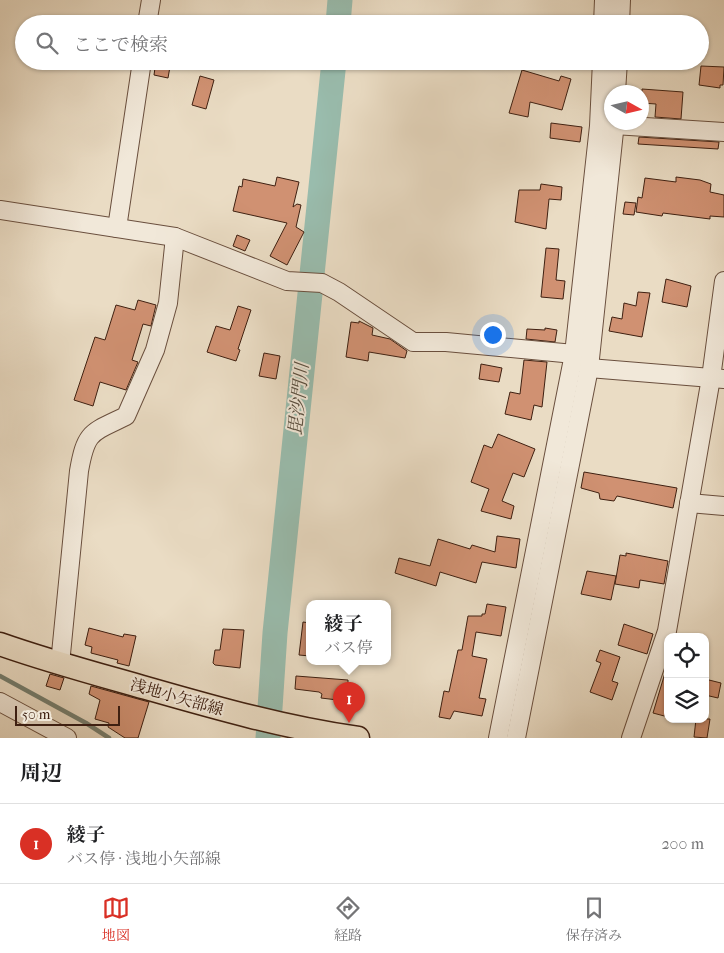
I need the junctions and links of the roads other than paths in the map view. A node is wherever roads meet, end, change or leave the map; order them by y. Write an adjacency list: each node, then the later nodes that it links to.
1 (151, 0): 4 (street)
2 (604, 0): 5 (street)
3 (621, 0): 6 (street)
4 (148, 15)
5 (604, 15)
6 (620, 15)
7 (141, 70): 15 (street)
8 (602, 70): 18 (street)
9 (617, 70): 10 (street)
10 (616, 85)
11 (649, 126): 13 (street)
12 (614, 130): 19 (street)
13 (724, 132)
14 (0, 210): 15 (street)
15 (117, 228): 16 (street)
16 (175, 237): 18 (street); 24 (street)
17 (724, 281): 20 (street)
18 (574, 354): 19 (street); 28 (street)
19 (589, 368): 20 (street); 29 (street)
20 (718, 379): 21 (street)
21 (689, 504): 22 (street); 30 (street)
22 (724, 506)
23 (0, 644): 24 (main road, 浅地小矢部線)
24 (60, 664): 27 (main road, 浅地小矢部線)
25 (0, 702): 26 (street)
26 (67, 738)
27 (358, 738)
28 (498, 738)
29 (516, 738)
30 (631, 738)

